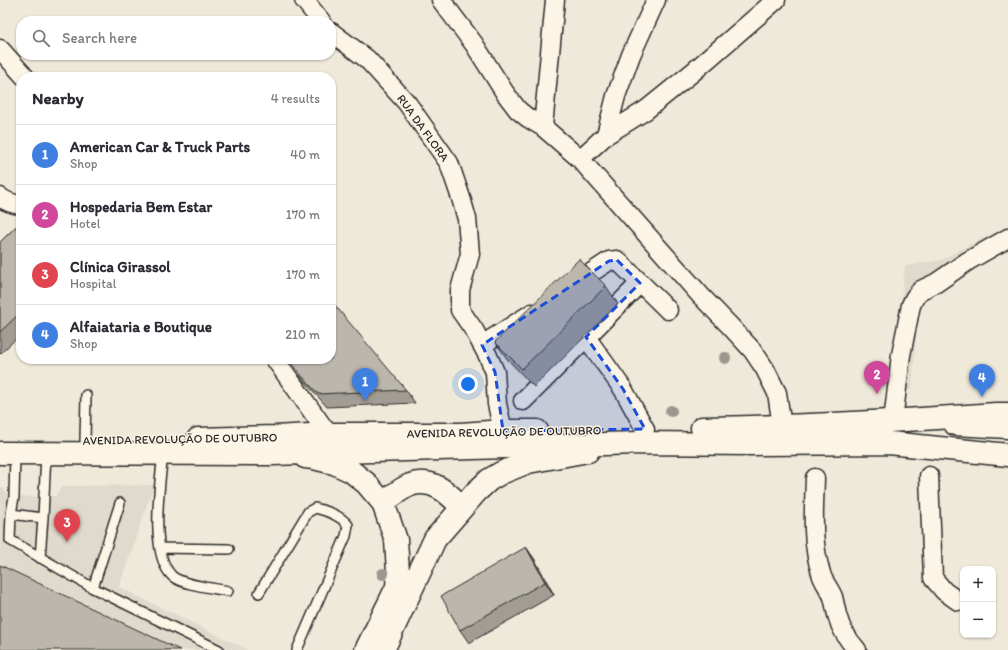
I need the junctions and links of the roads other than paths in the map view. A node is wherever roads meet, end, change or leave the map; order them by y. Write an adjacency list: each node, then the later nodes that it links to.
1 (304, 0): 6 (street)
2 (441, 0): 10 (street)
3 (554, 0): 10 (street)
4 (656, 0): 11 (street)
5 (776, 0): 11 (street)
6 (317, 16)
7 (336, 36): 19 (street, RUA DA FLORA)
8 (0, 49): 9 (street)
9 (20, 72)
10 (543, 127): 12 (street)
11 (606, 135): 12 (street)
12 (580, 159): 25 (street)
13 (0, 196): 14 (street)
14 (16, 204)
15 (1008, 238): 24 (street)
16 (640, 283): 17 (street); 18 (street); 19 (street)
17 (668, 310)
18 (586, 337): 22 (street); 29 (street)
19 (482, 346): 27 (street, RUA DA FLORA)
20 (279, 364): 28 (street)
21 (86, 395): 30 (lane)
22 (523, 401)
23 (1008, 414): 24 (main road)
24 (893, 421): 25 (main road, AVENIDA REVOLUÇÃO DE OUTUBRO); 26 (main road, AVENIDA REVOLUÇÃO DE OUTUBRO)
25 (782, 426): 29 (main road, AVENIDA REVOLUÇÃO DE OUTUBRO)
26 (1008, 427)
27 (502, 431): 28 (main road, AVENIDA REVOLUÇÃO DE OUTUBRO); 29 (main road, AVENIDA REVOLUÇÃO DE OUTUBRO)
28 (328, 434): 30 (main road, AVENIDA REVOLUÇÃO DE OUTUBRO)
29 (642, 436): 31 (main road, AVENIDA REVOLUÇÃO DE OUTUBRO); 36 (main road, AVENIDA REVOLUÇÃO DE OUTUBRO); 42 (main road)
30 (85, 441): 32 (main road, AVENIDA REVOLUÇÃO DE OUTUBRO)
31 (889, 443): 33 (main road, AVENIDA REVOLUÇÃO DE OUTUBRO); 37 (main road, AVENIDA REVOLUÇÃO DE OUTUBRO)
32 (5, 448): 34 (main road, AVENIDA REVOLUÇÃO DE OUTUBRO); 43 (lane)
33 (1008, 448)
34 (46, 453): 35 (main road, AVENIDA REVOLUÇÃO DE OUTUBRO); 44 (lane)
35 (163, 453): 36 (main road, AVENIDA REVOLUÇÃO DE OUTUBRO); 45 (lane)
36 (272, 454): 41 (main road)
37 (1008, 455)
38 (930, 476): 51 (street)
39 (815, 478): 56 (street)
40 (120, 503): 48 (lane)
41 (383, 503): 42 (main road); 54 (main road)
42 (462, 507): 55 (main road)
43 (11, 514): 44 (lane); 47 (lane)
44 (43, 518): 47 (lane)
45 (160, 548): 46 (lane); 49 (lane)
46 (229, 549)
47 (40, 558): 48 (lane)
48 (93, 588): 52 (lane)
49 (228, 591)
50 (259, 593): 53 (lane)
51 (958, 601)
52 (219, 650)
53 (296, 650)
54 (366, 650)
55 (383, 650)
56 (857, 650)

